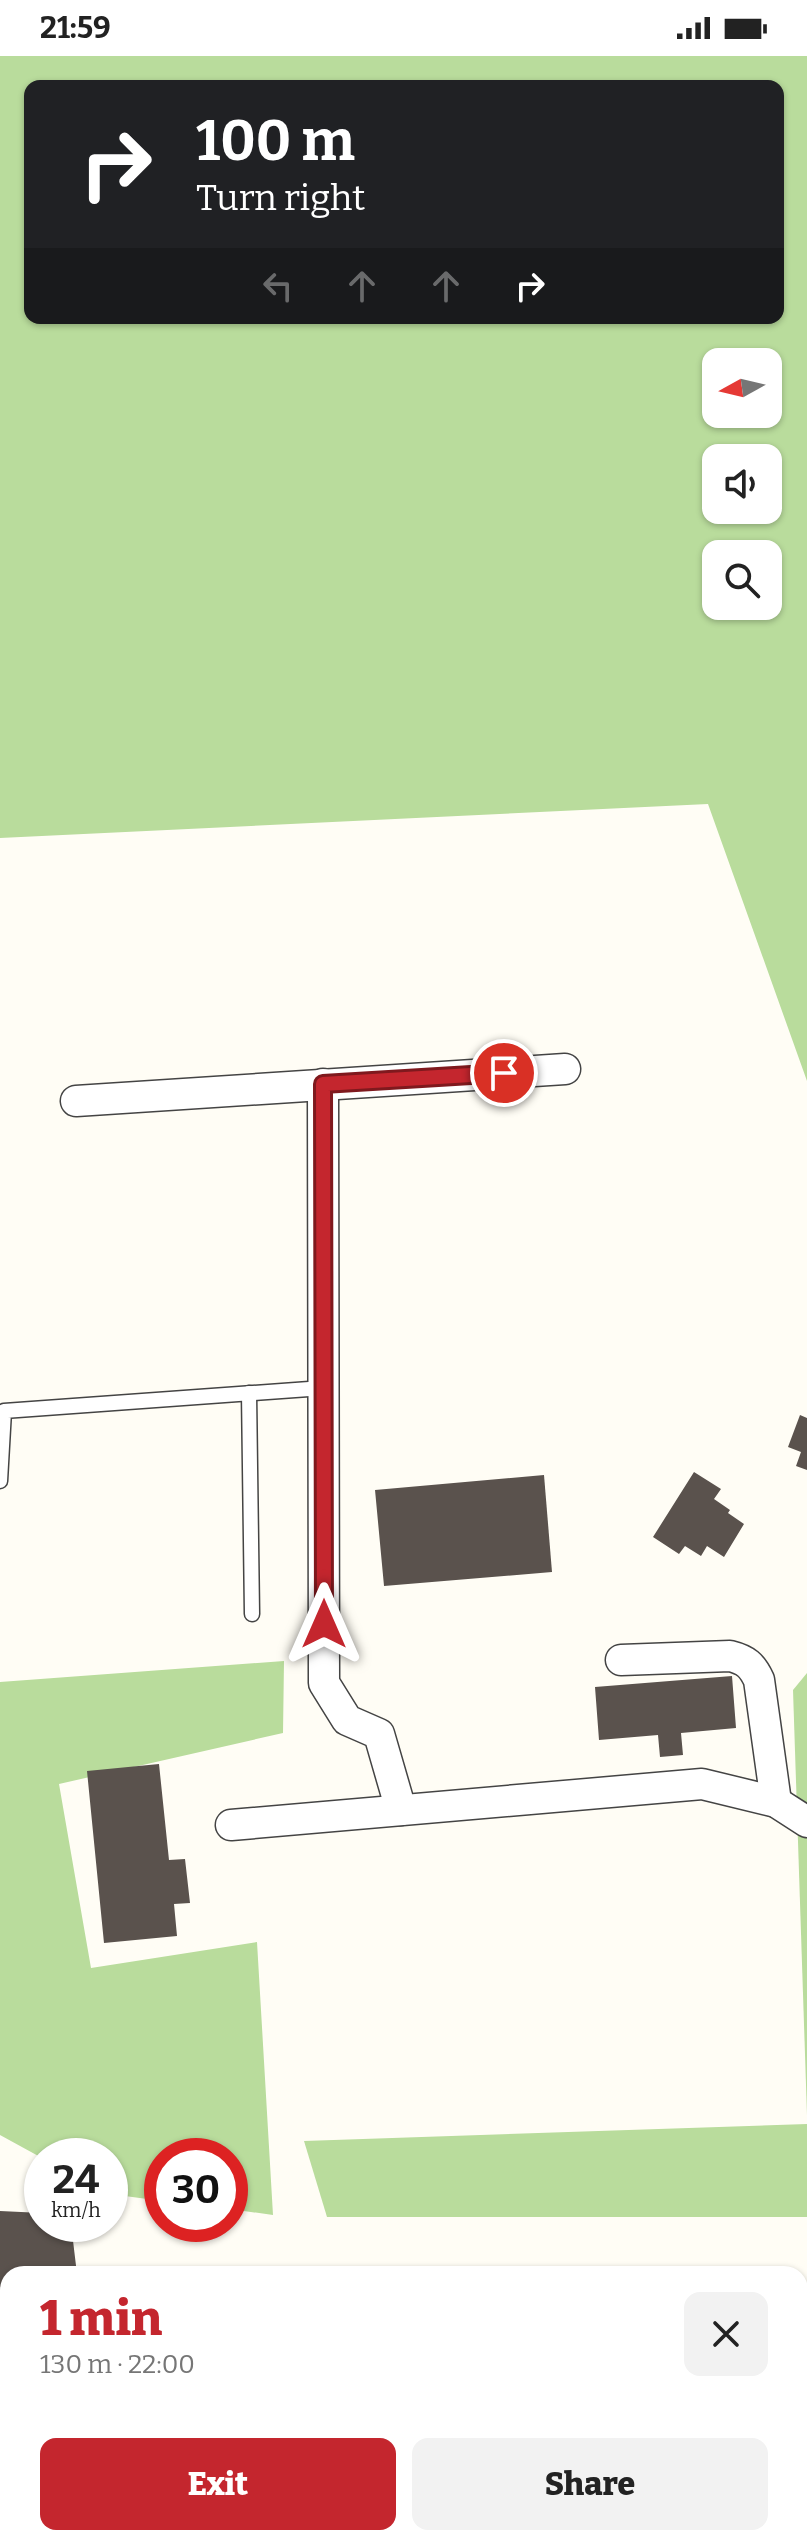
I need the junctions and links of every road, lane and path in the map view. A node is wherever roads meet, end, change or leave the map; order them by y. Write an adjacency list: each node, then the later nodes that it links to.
1 (565, 1069): 2 (street)
2 (323, 1084): 3 (street); 4 (street)
3 (76, 1101)
4 (323, 1388): 5 (lane); 10 (street)
5 (249, 1393): 6 (lane); 7 (lane)
6 (0, 1481)
7 (252, 1614)
8 (621, 1660): 9 (street)
9 (776, 1802): 10 (street); 11 (street)
10 (401, 1810): 12 (street)
11 (807, 1822)
12 (231, 1825)

